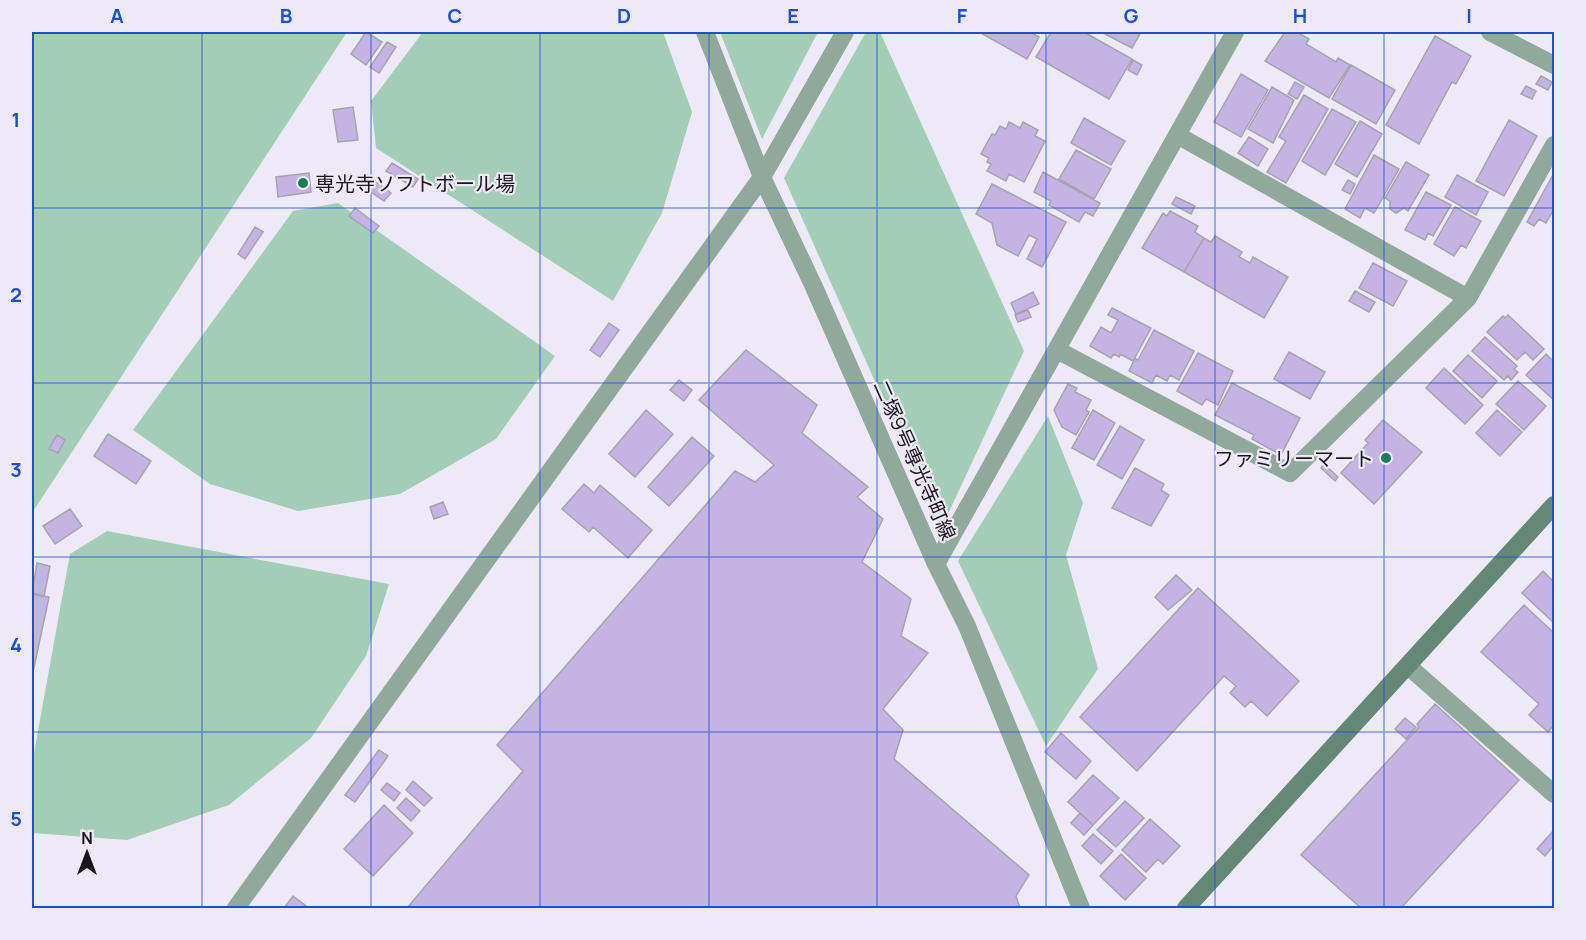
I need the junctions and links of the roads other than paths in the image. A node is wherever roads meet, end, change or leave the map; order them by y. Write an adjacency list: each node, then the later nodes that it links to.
1 (705, 32): 8 (street, 二塚9号専光寺町線)
2 (845, 32): 8 (street)
3 (1236, 32): 6 (street)
4 (1490, 32): 5 (street)
5 (1554, 66)
6 (1178, 135): 9 (street); 10 (street)
7 (1554, 145): 9 (street)
8 (762, 177): 12 (street, 二塚9号専光寺町線); 15 (street)
9 (1468, 298): 10 (street)
10 (1057, 350): 12 (street)
11 (1554, 506): 13 (street)
12 (936, 564): 16 (street, 二塚9号専光寺町線)
13 (1408, 666): 14 (street); 17 (street)
14 (1554, 794)
15 (236, 909)
16 (1081, 909)
17 (1186, 909)

